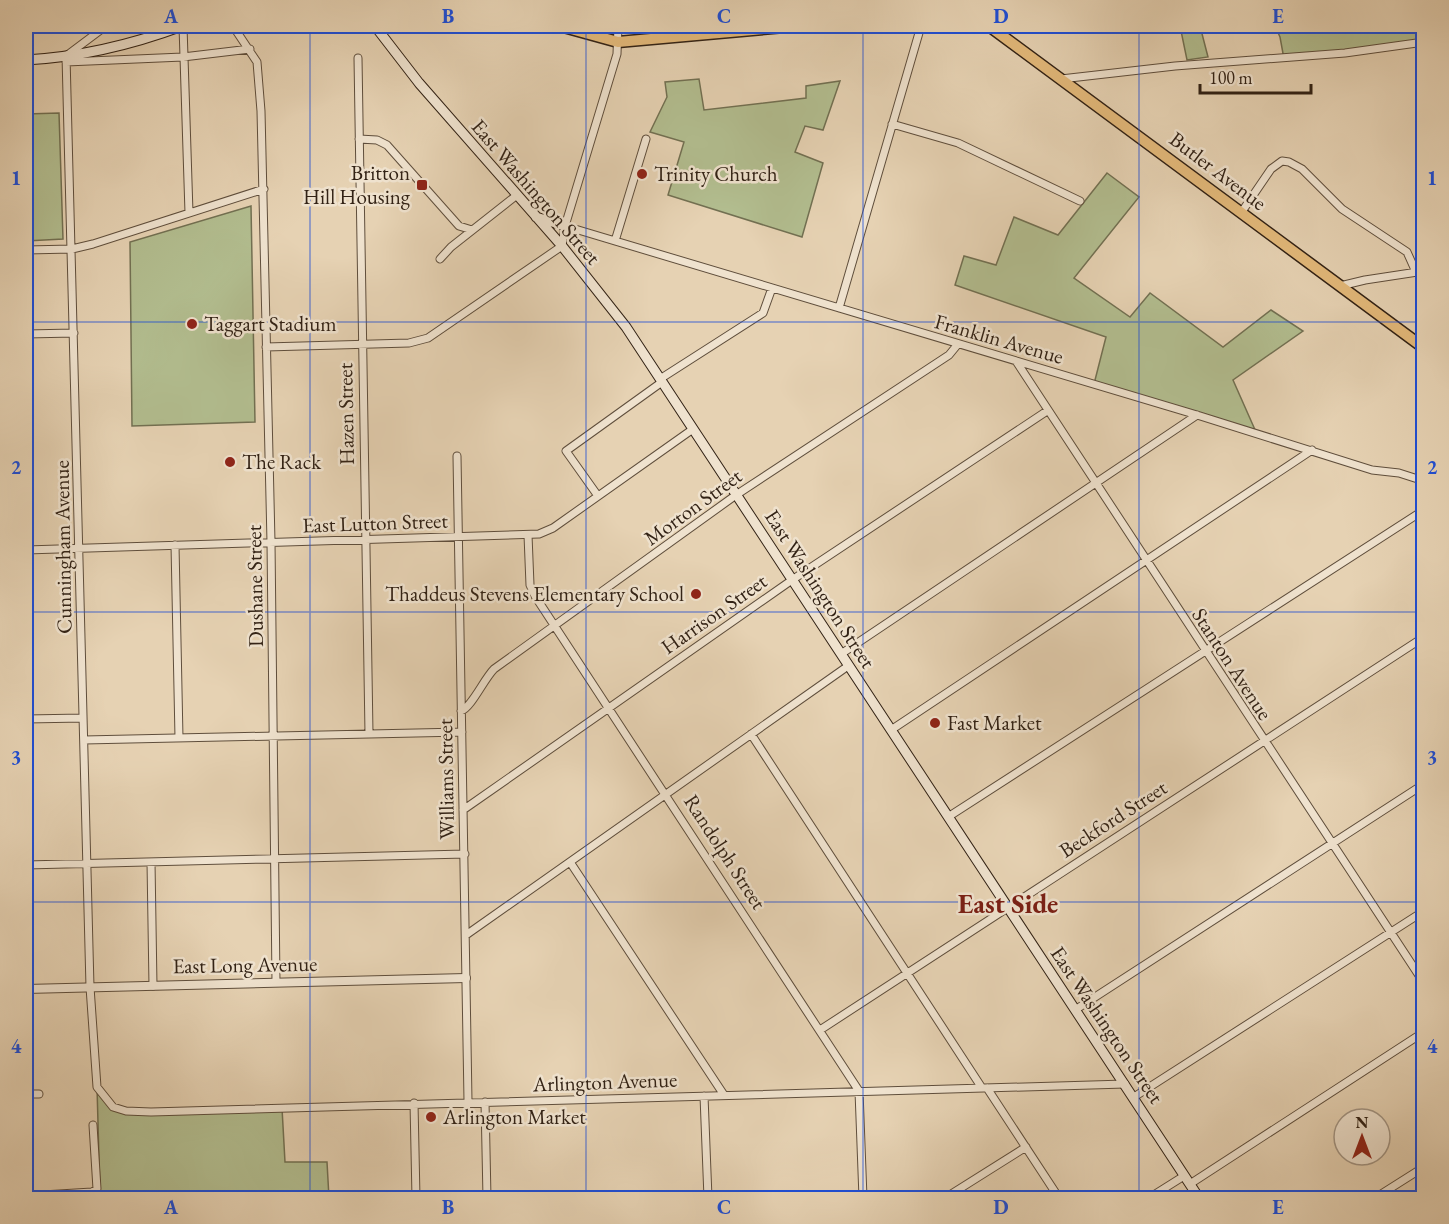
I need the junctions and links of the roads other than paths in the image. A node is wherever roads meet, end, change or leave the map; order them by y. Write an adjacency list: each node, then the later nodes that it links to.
1 (106, 26): 15 (street)
2 (183, 26): 13 (street); 15 (main road)
3 (232, 26): 12 (street)
4 (375, 26): 22 (main road, East Washington Street)
5 (560, 26): 10 (main road)
6 (618, 26): 10 (street)
7 (796, 26): 10 (main road)
8 (921, 26): 18 (street)
9 (989, 26): 17 (main road, Butler Avenue)
10 (618, 42): 27 (street)
11 (1424, 42): 17 (street)
12 (250, 49): 13 (street); 21 (street, Dushane Street)
13 (183, 57): 15 (street); 24 (street)
14 (358, 57): 20 (street, Hazen Street)
15 (66, 59): 16 (main road); 31 (street, Cunningham Avenue)
16 (26, 60)
17 (1061, 79): 25 (main road, Butler Avenue)
18 (892, 124): 23 (street); 37 (street)
19 (646, 139): 29 (street)
20 (359, 140): 28 (street); 41 (street, Hazen Street)
21 (264, 189): 24 (street); 42 (street, Dushane Street)
22 (517, 195): 26 (main road, East Washington Street); 28 (street)
23 (1080, 201)
24 (189, 213): 31 (street)
25 (1241, 213): 34 (street); 35 (main road, Butler Avenue)
26 (536, 217): 27 (main road); 30 (main road, East Washington Street)
27 (565, 225): 29 (street, Franklin Avenue); 30 (street)
28 (472, 230): 33 (street)
29 (615, 241): 36 (street, Franklin Avenue)
30 (562, 246): 41 (street); 45 (main road, East Washington Street)
31 (72, 249): 32 (street); 38 (street, Cunningham Avenue)
32 (26, 250)
33 (440, 259)
34 (1420, 272): 35 (street)
35 (1341, 286): 43 (main road, Butler Avenue)
36 (771, 288): 37 (street, Franklin Avenue); 45 (street)
37 (839, 308): 40 (street, Franklin Avenue)
38 (74, 333): 39 (street); 61 (street, Cunningham Avenue)
39 (26, 334)
40 (958, 344): 44 (street, Franklin Avenue); 53 (street, Morton Street)
41 (361, 345): 42 (street); 58 (street, Hazen Street)
42 (266, 347): 59 (street, Dushane Street)
43 (1424, 348)
44 (1016, 361): 46 (street, Stanton Avenue); 47 (street, Franklin Avenue)
45 (661, 381): 48 (main road, East Washington Street); 54 (street)
46 (1047, 411): 52 (street, Stanton Avenue); 64 (street, Harrison Street)
47 (1197, 415): 49 (street, Franklin Avenue); 52 (street)
48 (693, 429): 53 (main road, East Washington Street); 54 (street, East Lutton Street)
49 (1312, 450): 51 (street, Franklin Avenue); 63 (street)
50 (457, 456): 57 (street, Williams Street)
51 (1424, 482)
52 (1095, 484): 63 (street, Stanton Avenue); 68 (street)
53 (736, 495): 64 (main road, East Washington Street); 65 (street, Morton Street)
54 (598, 496): 56 (street, East Lutton Street)
55 (1424, 510): 67 (street)
56 (528, 535): 57 (street, East Lutton Street); 65 (street, Randolph Street)
57 (458, 537): 58 (street, East Lutton Street); 71 (street, Williams Street)
58 (365, 540): 59 (street, East Lutton Street); 76 (street, Hazen Street)
59 (271, 542): 60 (street, East Lutton Street); 78 (street, Dushane Street)
60 (175, 544): 61 (street, East Lutton Street); 79 (street)
61 (80, 548): 62 (street, East Lutton Street); 72 (street, Cunningham Avenue)
62 (26, 550)
63 (1146, 561): 67 (street, Stanton Avenue); 74 (street)
64 (792, 580): 68 (main road, East Washington Street); 70 (street, Harrison Street)
65 (555, 625): 70 (street, Randolph Street); 71 (street, Morton Street)
66 (1424, 637): 81 (street, Beckford Street)
67 (1204, 651): 81 (street, Stanton Avenue); 85 (street)
68 (841, 654): 69 (main road, East Washington Street)
69 (848, 666): 74 (main road, East Washington Street); 77 (street)
70 (610, 708): 83 (street, Randolph Street); 84 (street, Harrison Street)
71 (461, 711): 75 (street, Williams Street)
72 (83, 718): 73 (street); 80 (street, Cunningham Avenue)
73 (26, 719)
74 (891, 730): 85 (main road, East Washington Street)
75 (462, 732): 76 (street); 84 (street, Williams Street)
76 (369, 733): 78 (street)
77 (751, 734): 83 (street); 97 (street)
78 (273, 736): 79 (street); 88 (street, Dushane Street)
79 (179, 738): 80 (street)
80 (84, 740): 91 (street, Cunningham Avenue)
81 (1264, 741): 86 (street, Stanton Avenue); 93 (street, Beckford Street)
82 (1424, 784): 86 (street)
83 (666, 793): 90 (street); 105 (street, Randolph Street)
84 (464, 810): 87 (street, Williams Street)
85 (948, 817): 93 (main road, East Washington Street)
86 (1332, 843): 95 (street, Stanton Avenue); 104 (street)
87 (465, 854): 88 (street); 96 (street, Williams Street)
88 (275, 858): 89 (street); 99 (street, Dushane Street)
89 (151, 862): 91 (street); 101 (street)
90 (570, 862): 96 (street); 113 (street)
91 (87, 863): 92 (street); 102 (street, Cunningham Avenue)
92 (26, 865)
93 (1007, 908): 97 (street, Beckford Street); 104 (main road, East Washington Street)
94 (1424, 911): 95 (street)
95 (1390, 933): 100 (street, Stanton Avenue); 115 (street)
96 (466, 935): 98 (street, Williams Street)
97 (907, 972): 105 (street, Beckford Street); 109 (street)
98 (466, 978): 99 (street, East Long Avenue); 116 (street, Williams Street)
99 (276, 982): 101 (street, East Long Avenue)
100 (1424, 983)
101 (153, 986): 102 (street, East Long Avenue)
102 (90, 987): 103 (street, East Long Avenue); 108 (street, Cunningham Avenue)
103 (26, 989)
104 (1074, 1010): 107 (main road, East Washington Street)
105 (820, 1030): 110 (street, Randolph Street)
106 (1424, 1032): 122 (street)
107 (1125, 1084): 109 (street, Arlington Avenue); 115 (main road, East Washington Street)
108 (97, 1087): 118 (street, Arlington Avenue)
109 (985, 1088): 110 (street, Arlington Avenue); 120 (street)
110 (859, 1091): 113 (street, Arlington Avenue); 127 (street)
111 (26, 1094): 112 (street)
112 (39, 1094)
113 (723, 1095): 114 (street, Arlington Avenue)
114 (704, 1096): 117 (street, Arlington Avenue); 126 (street)
115 (1134, 1097): 122 (main road, East Washington Street)
116 (468, 1101): 117 (street, Arlington Avenue); 118 (street, Arlington Avenue)
117 (485, 1101): 125 (street)
118 (414, 1103): 124 (street)
119 (93, 1125): 123 (street)
120 (1026, 1147): 128 (street); 129 (street)
121 (1424, 1167): 132 (street)
122 (1187, 1180): 130 (street); 131 (main road, East Washington Street)
123 (26, 1196)
124 (416, 1198)
125 (487, 1198)
126 (708, 1198)
127 (862, 1198)
128 (945, 1198)
129 (1059, 1198)
130 (1149, 1198)
131 (1199, 1198)
132 (1374, 1198)

